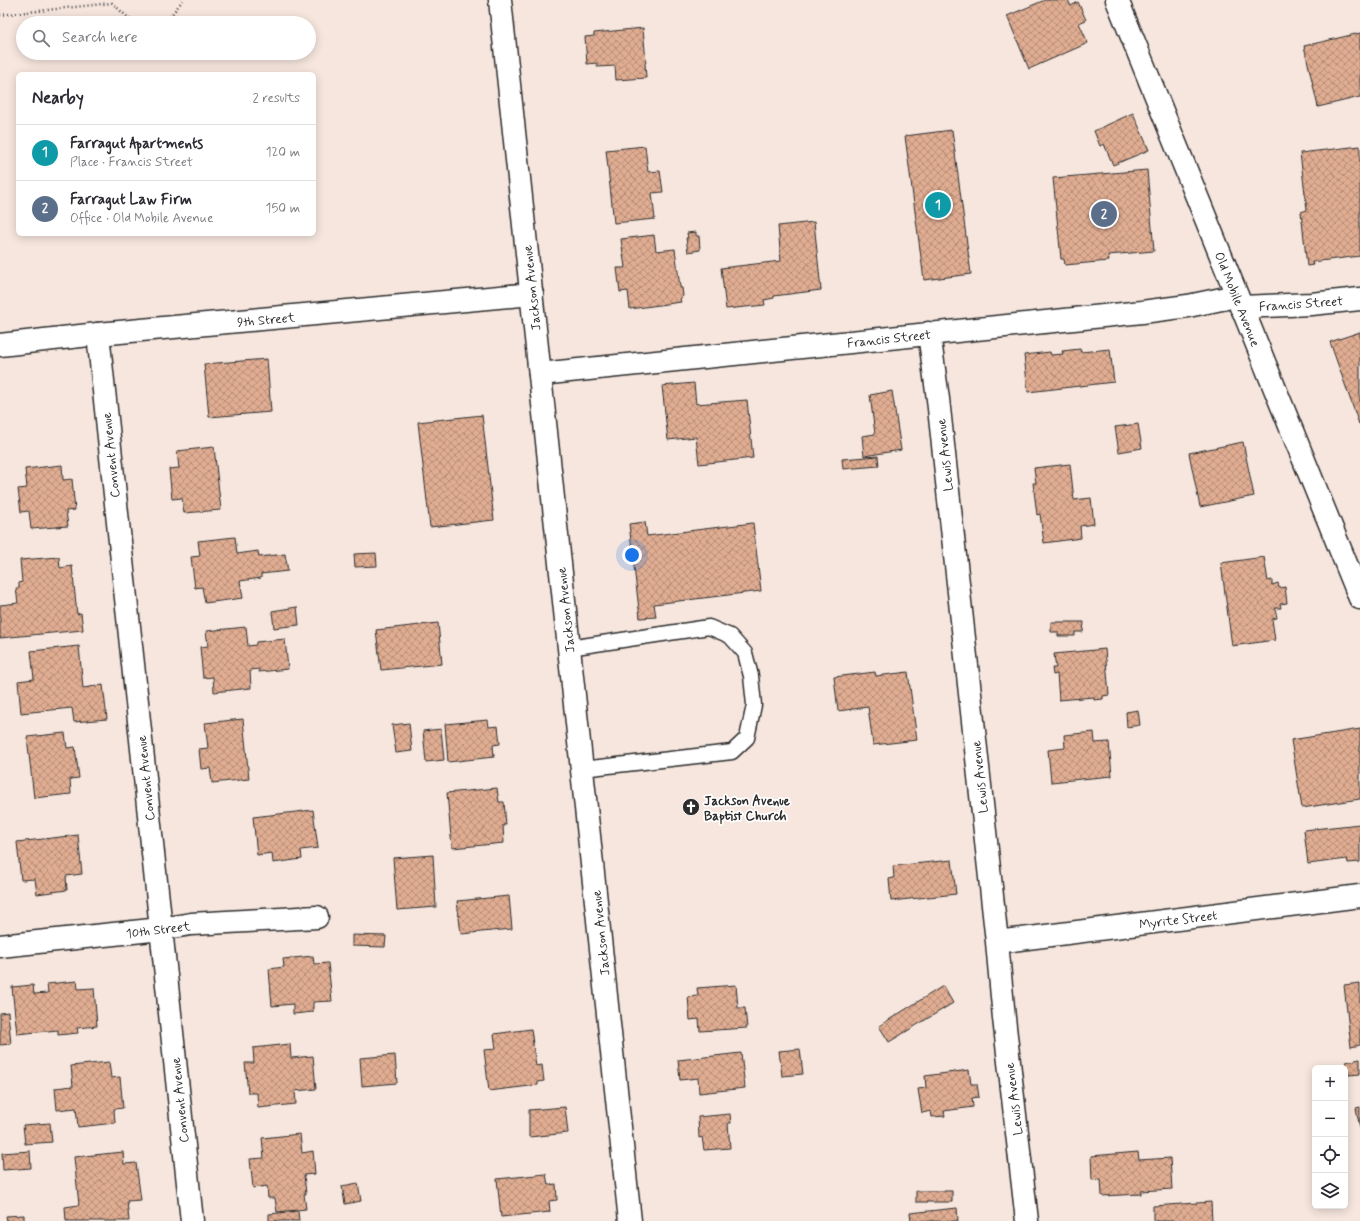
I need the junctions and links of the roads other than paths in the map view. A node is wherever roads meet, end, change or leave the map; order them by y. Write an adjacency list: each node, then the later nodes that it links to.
1 (500, 0): 3 (street, Jackson Avenue)
2 (1117, 0): 5 (street, Old Mobile Avenue)
3 (532, 294): 7 (street, 9th Street); 9 (street, Jackson Avenue)
4 (1360, 299): 5 (street, Francis Street)
5 (1239, 301): 6 (street, Francis Street); 10 (street, Old Mobile Avenue)
6 (929, 333): 9 (street, Francis Street); 16 (street, Lewis Avenue)
7 (98, 334): 8 (street, 9th Street); 15 (street, Convent Avenue)
8 (0, 345)
9 (540, 374): 11 (street, Jackson Avenue)
10 (1360, 598)
11 (569, 648): 12 (street, Jackson Avenue); 12 (lane)
12 (582, 769): 19 (street, Jackson Avenue)
13 (1360, 896): 16 (street, Myrite Street)
14 (317, 917): 15 (street, 10th Street)
15 (161, 929): 17 (street, 10th Street); 18 (street, Convent Avenue)
16 (997, 942): 20 (street, Lewis Avenue)
17 (0, 946)
18 (192, 1221)
19 (630, 1221)
20 (1027, 1221)

